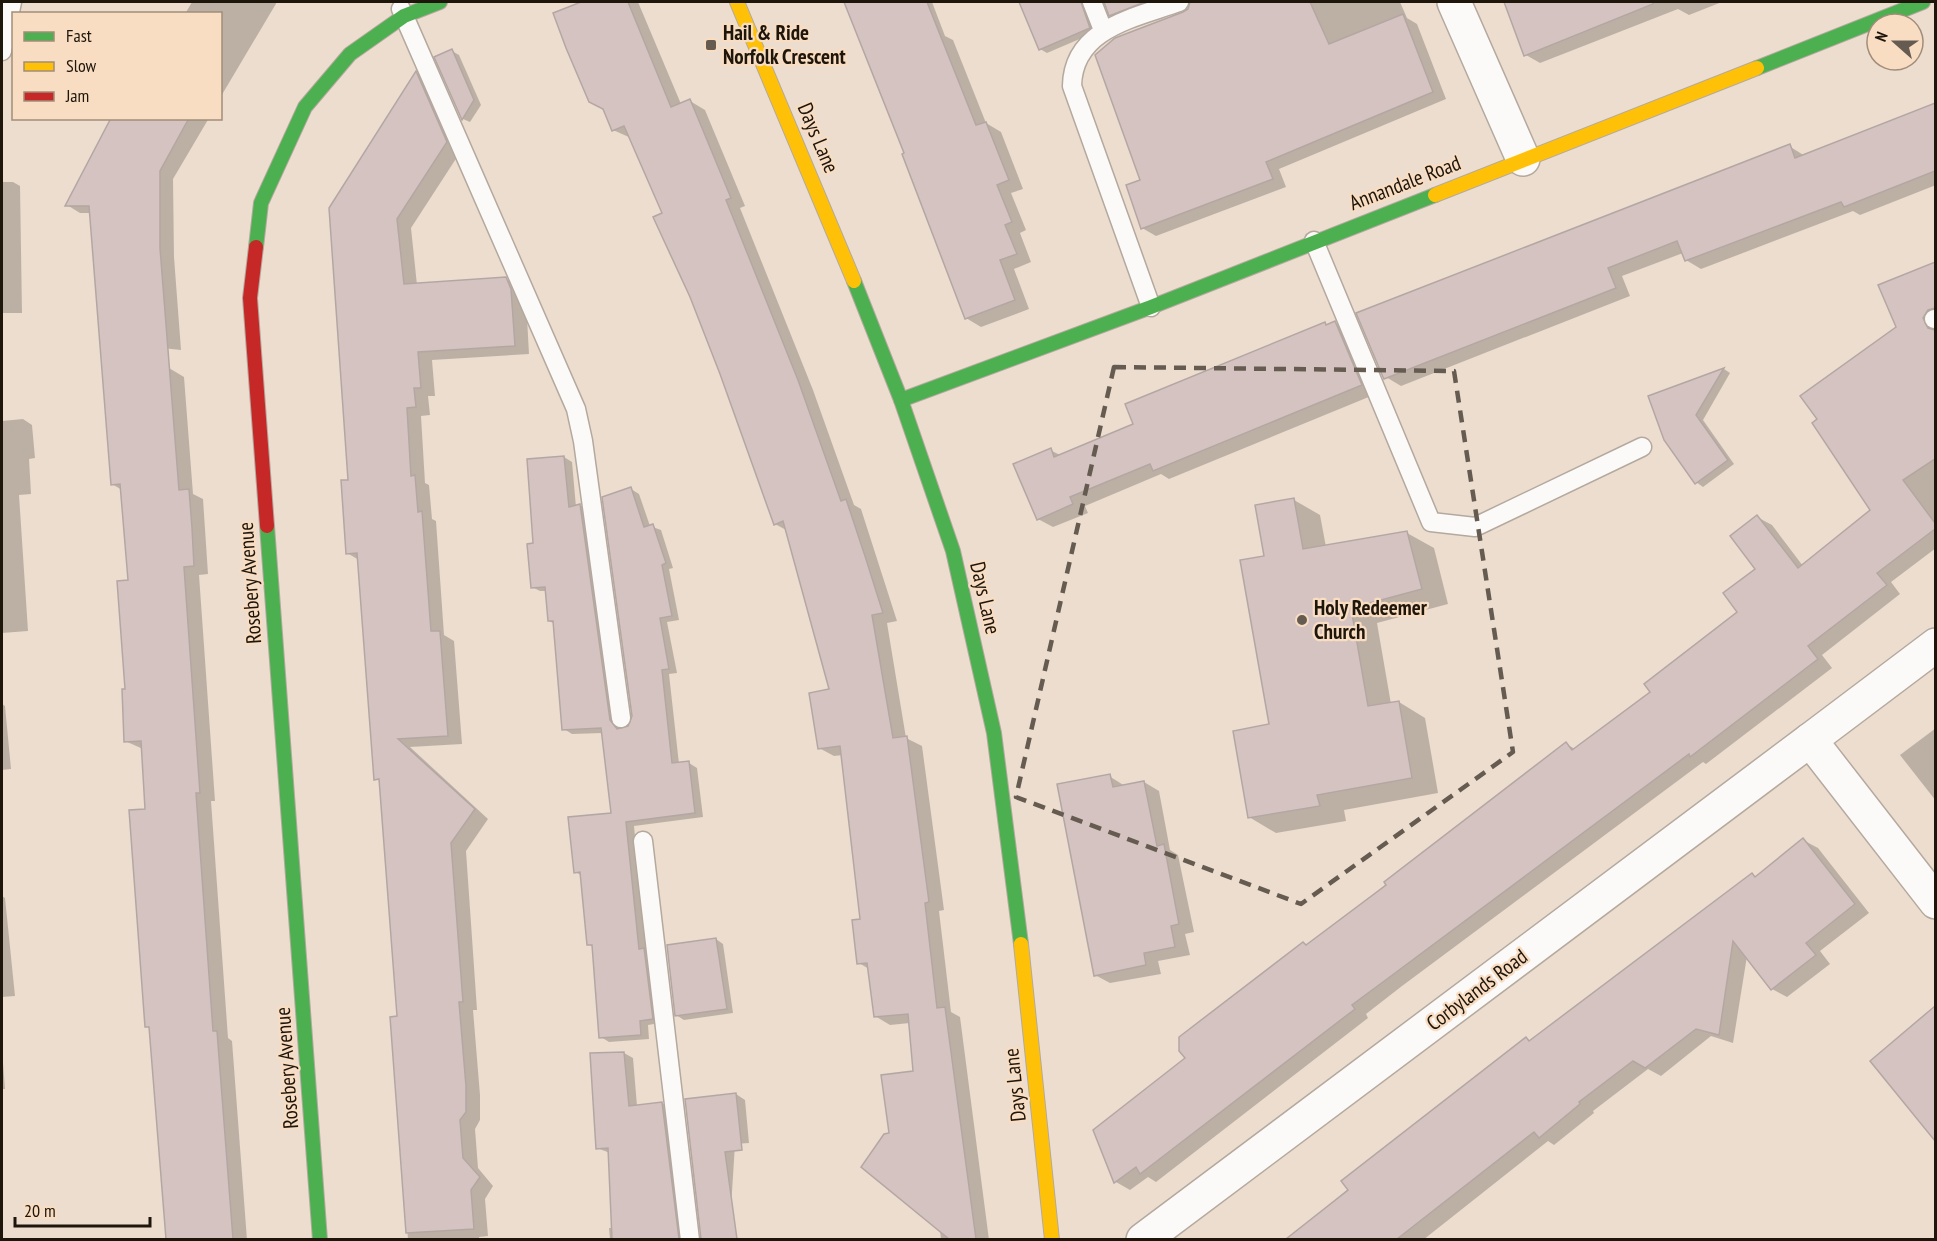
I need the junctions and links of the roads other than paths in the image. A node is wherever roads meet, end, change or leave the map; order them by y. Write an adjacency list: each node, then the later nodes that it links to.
1 (12, 2): 12 (lane)
2 (440, 2): 8 (street, Rosebery Avenue)
3 (737, 2): 16 (street, Days Lane)
4 (1092, 2): 11 (lane)
5 (1179, 2): 11 (lane)
6 (1454, 2): 13 (street)
7 (1923, 2): 9 (street, Annandale Road)
8 (401, 9): 19 (lane); 23 (street, Rosebery Avenue)
9 (1898, 12)
10 (1865, 25): 13 (street, Annandale Road)
11 (1103, 30): 15 (lane)
12 (2, 51)
13 (1523, 159): 14 (street, Annandale Road)
14 (1314, 241): 15 (street, Annandale Road); 17 (lane)
15 (1150, 308): 16 (street, Annandale Road)
16 (901, 400): 25 (street, Days Lane)
17 (1642, 447)
18 (1935, 645): 20 (street, Corbylands Road)
19 (621, 718)
20 (1810, 740): 22 (street); 26 (street, Corbylands Road)
21 (643, 841): 24 (lane)
22 (1935, 902)
23 (320, 1239)
24 (690, 1239)
25 (1052, 1239)
26 (1143, 1239)

